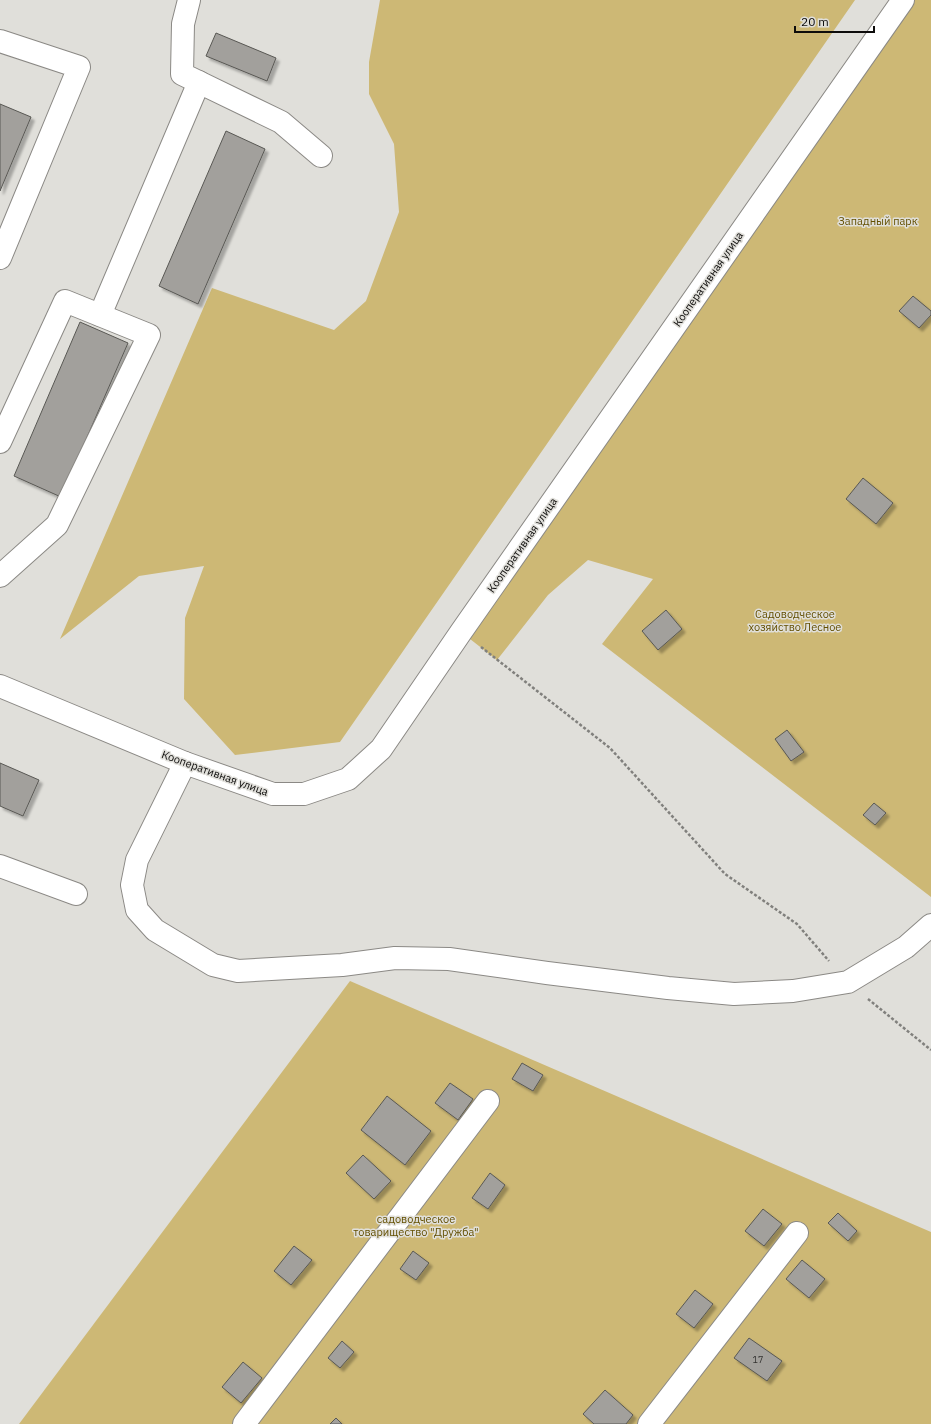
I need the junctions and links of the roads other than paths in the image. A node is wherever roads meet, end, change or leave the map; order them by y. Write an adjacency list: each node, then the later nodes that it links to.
1 (189, 0): 4 (street)
2 (903, 0): 11 (street, Кооперативная улица)
3 (0, 41): 6 (street)
4 (199, 82): 5 (street); 7 (street)
5 (321, 156)
6 (0, 258)
7 (100, 315): 8 (street); 9 (street)
8 (0, 442)
9 (0, 576)
10 (0, 686): 11 (street, Кооперативная улица)
11 (185, 763): 14 (street)
12 (0, 866): 13 (street)
13 (76, 894)
14 (931, 925)
15 (488, 1101): 17 (street)
16 (797, 1233): 18 (street)
17 (244, 1424)
18 (649, 1424)

